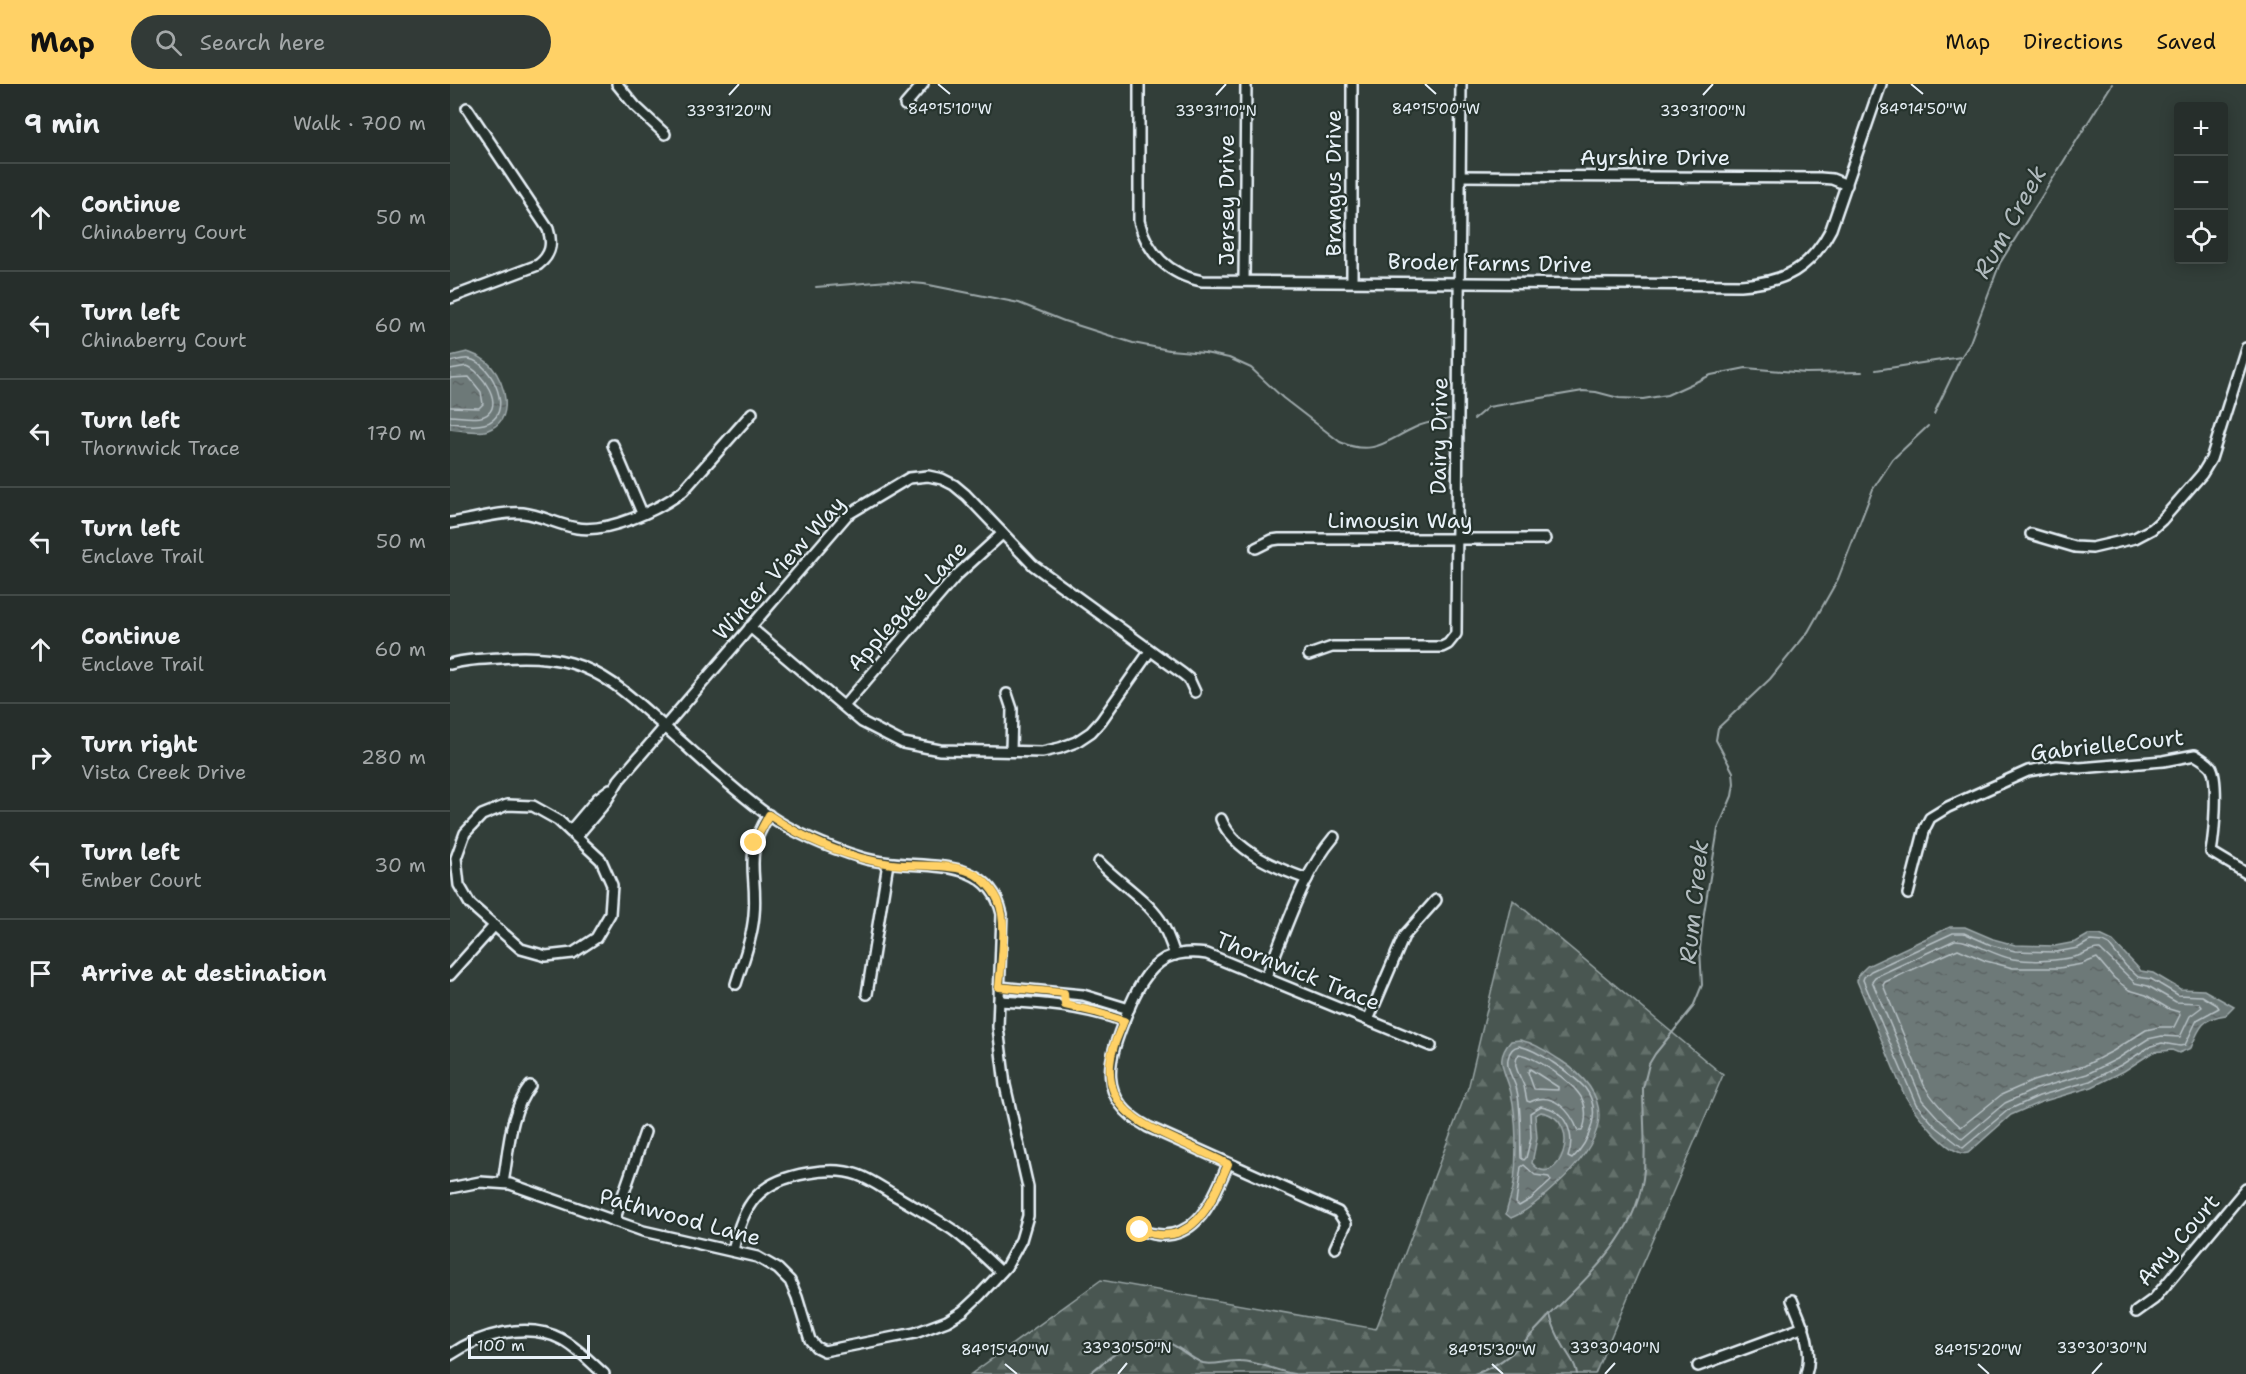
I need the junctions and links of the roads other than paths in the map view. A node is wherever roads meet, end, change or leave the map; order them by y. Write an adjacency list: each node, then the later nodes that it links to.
1 (617, 84): 10 (street)
2 (923, 84): 8 (street)
3 (1139, 84): 13 (street, Broder Farms Drive)
4 (1246, 84): 13 (street, Jersey Drive)
5 (1353, 84): 14 (street, Brangus Drive)
6 (1461, 84): 11 (street, Dairy Drive)
7 (1881, 84): 12 (street, Broder Farms Drive)
8 (905, 105)
9 (467, 108): 16 (street)
10 (665, 134)
11 (1461, 176): 12 (street, Ayrshire Drive); 15 (street, Dairy Drive)
12 (1846, 185): 15 (street, Broder Farms Drive)
13 (1244, 281): 14 (street, Broder Farms Drive)
14 (1352, 281): 15 (street, Broder Farms Drive)
15 (1460, 282): 25 (street, Dairy Drive)
16 (450, 297)
17 (2246, 348): 23 (street)
18 (752, 412): 20 (street)
19 (613, 445): 20 (street)
20 (642, 513): 21 (street)
21 (450, 523)
22 (1002, 534): 27 (street, Winter View Way); 28 (street, Winter View Way); 33 (street, Applegate Lane)
23 (2031, 534)
24 (1545, 539): 25 (street, Limousin Way)
25 (1457, 540): 26 (street, Limousin Way); 29 (street, Dairy Drive)
26 (1256, 548)
27 (750, 627): 33 (street); 34 (street, Winter View Way)
28 (1150, 651): 31 (street, Winter View Way); 35 (street)
29 (1309, 655)
30 (450, 664): 34 (street)
31 (1195, 692)
32 (1007, 694): 35 (street)
33 (844, 706): 35 (street)
34 (665, 727): 36 (street); 38 (street, Winter View Way)
35 (1011, 751)
36 (769, 815): 41 (street); 50 (street)
37 (1221, 819): 43 (street)
38 (574, 834): 46 (street); 46 (street)
39 (1334, 837): 43 (street)
40 (1099, 862): 47 (street)
41 (888, 864): 51 (street); 53 (street)
42 (2246, 873): 44 (street, GabrielleCourt)
43 (1307, 879): 49 (street)
44 (1908, 894)
45 (1436, 900): 57 (street)
46 (494, 926): 48 (street)
47 (1175, 955): 49 (street, Thornwick Trace); 56 (street)
48 (450, 975)
49 (1266, 977): 57 (street, Thornwick Trace)
50 (736, 984)
51 (999, 987): 52 (street); 54 (street)
52 (1064, 993): 55 (street); 56 (street)
53 (867, 994)
54 (999, 1001): 55 (street); 70 (street)
55 (1065, 1005): 58 (street)
56 (1129, 1009): 58 (street)
57 (1368, 1020): 59 (street, Thornwick Trace)
58 (1124, 1021): 62 (street)
59 (1431, 1046)
60 (530, 1086): 63 (street)
61 (645, 1132): 66 (street)
62 (1228, 1164): 67 (street); 68 (street)
63 (504, 1183): 64 (street, Pathwood Lane); 66 (street, Pathwood Lane)
64 (450, 1188)
65 (2246, 1189): 72 (street, Amy Court)
66 (614, 1221): 69 (street, Pathwood Lane)
67 (1140, 1230)
68 (1335, 1248)
69 (733, 1251): 70 (street); 70 (street, Pathwood Lane)
70 (1001, 1272)
71 (1792, 1300): 73 (street)
72 (2136, 1312)
73 (1804, 1327): 75 (street); 77 (street)
74 (450, 1355): 76 (street)
75 (1698, 1366)
76 (598, 1372)
77 (1806, 1374)

